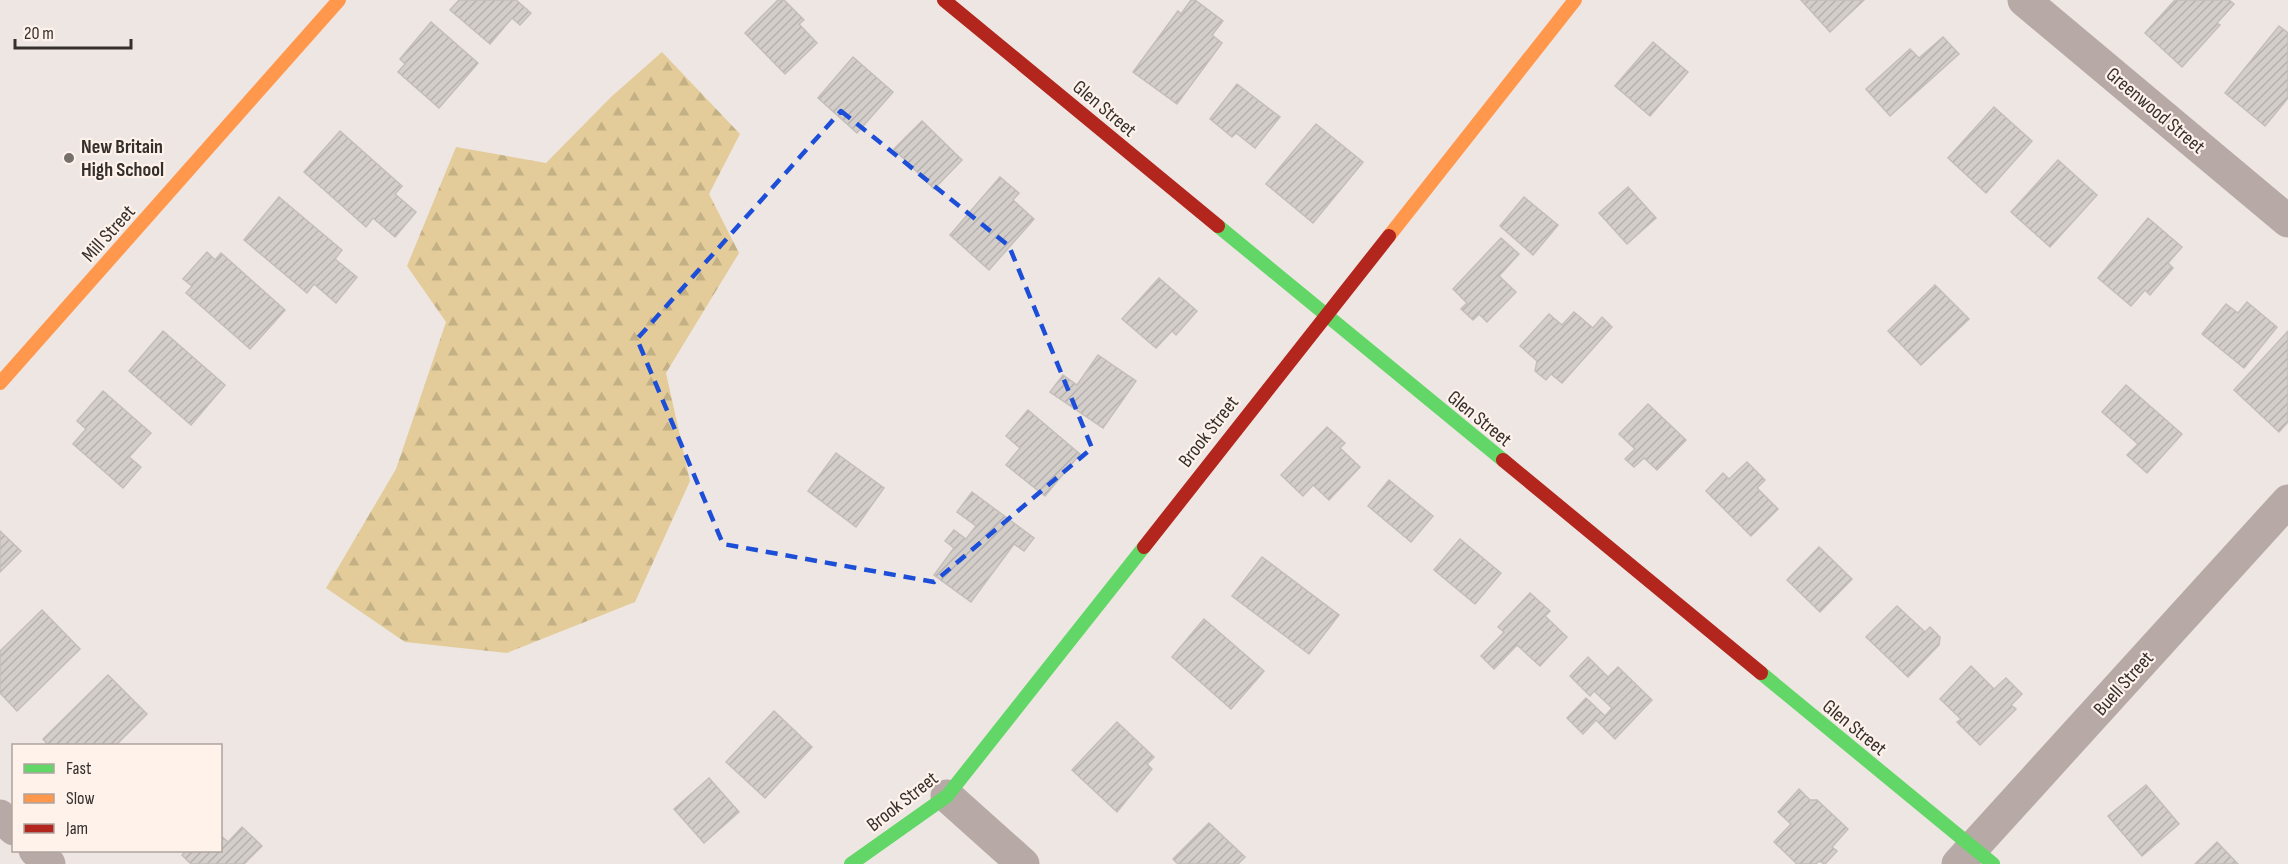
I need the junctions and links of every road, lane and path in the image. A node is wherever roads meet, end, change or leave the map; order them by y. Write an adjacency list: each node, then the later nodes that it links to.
1 (339, 0): 7 (street, Mill Street)
2 (944, 0): 6 (street, Glen Street)
3 (1575, 0): 6 (street, Brook Street)
4 (2024, 0): 5 (street, Greenwood Street)
5 (2288, 221)
6 (1324, 315): 9 (street, Brook Street); 13 (street, Glen Street)
7 (0, 383)
8 (2288, 501): 13 (street, Buell Street)
9 (947, 796): 15 (street, Brook Street); 16 (street)
10 (0, 816): 11 (street)
11 (12, 828)
12 (37, 852): 14 (street)
13 (1974, 859)
14 (49, 864)
15 (851, 864)
16 (1023, 864)

